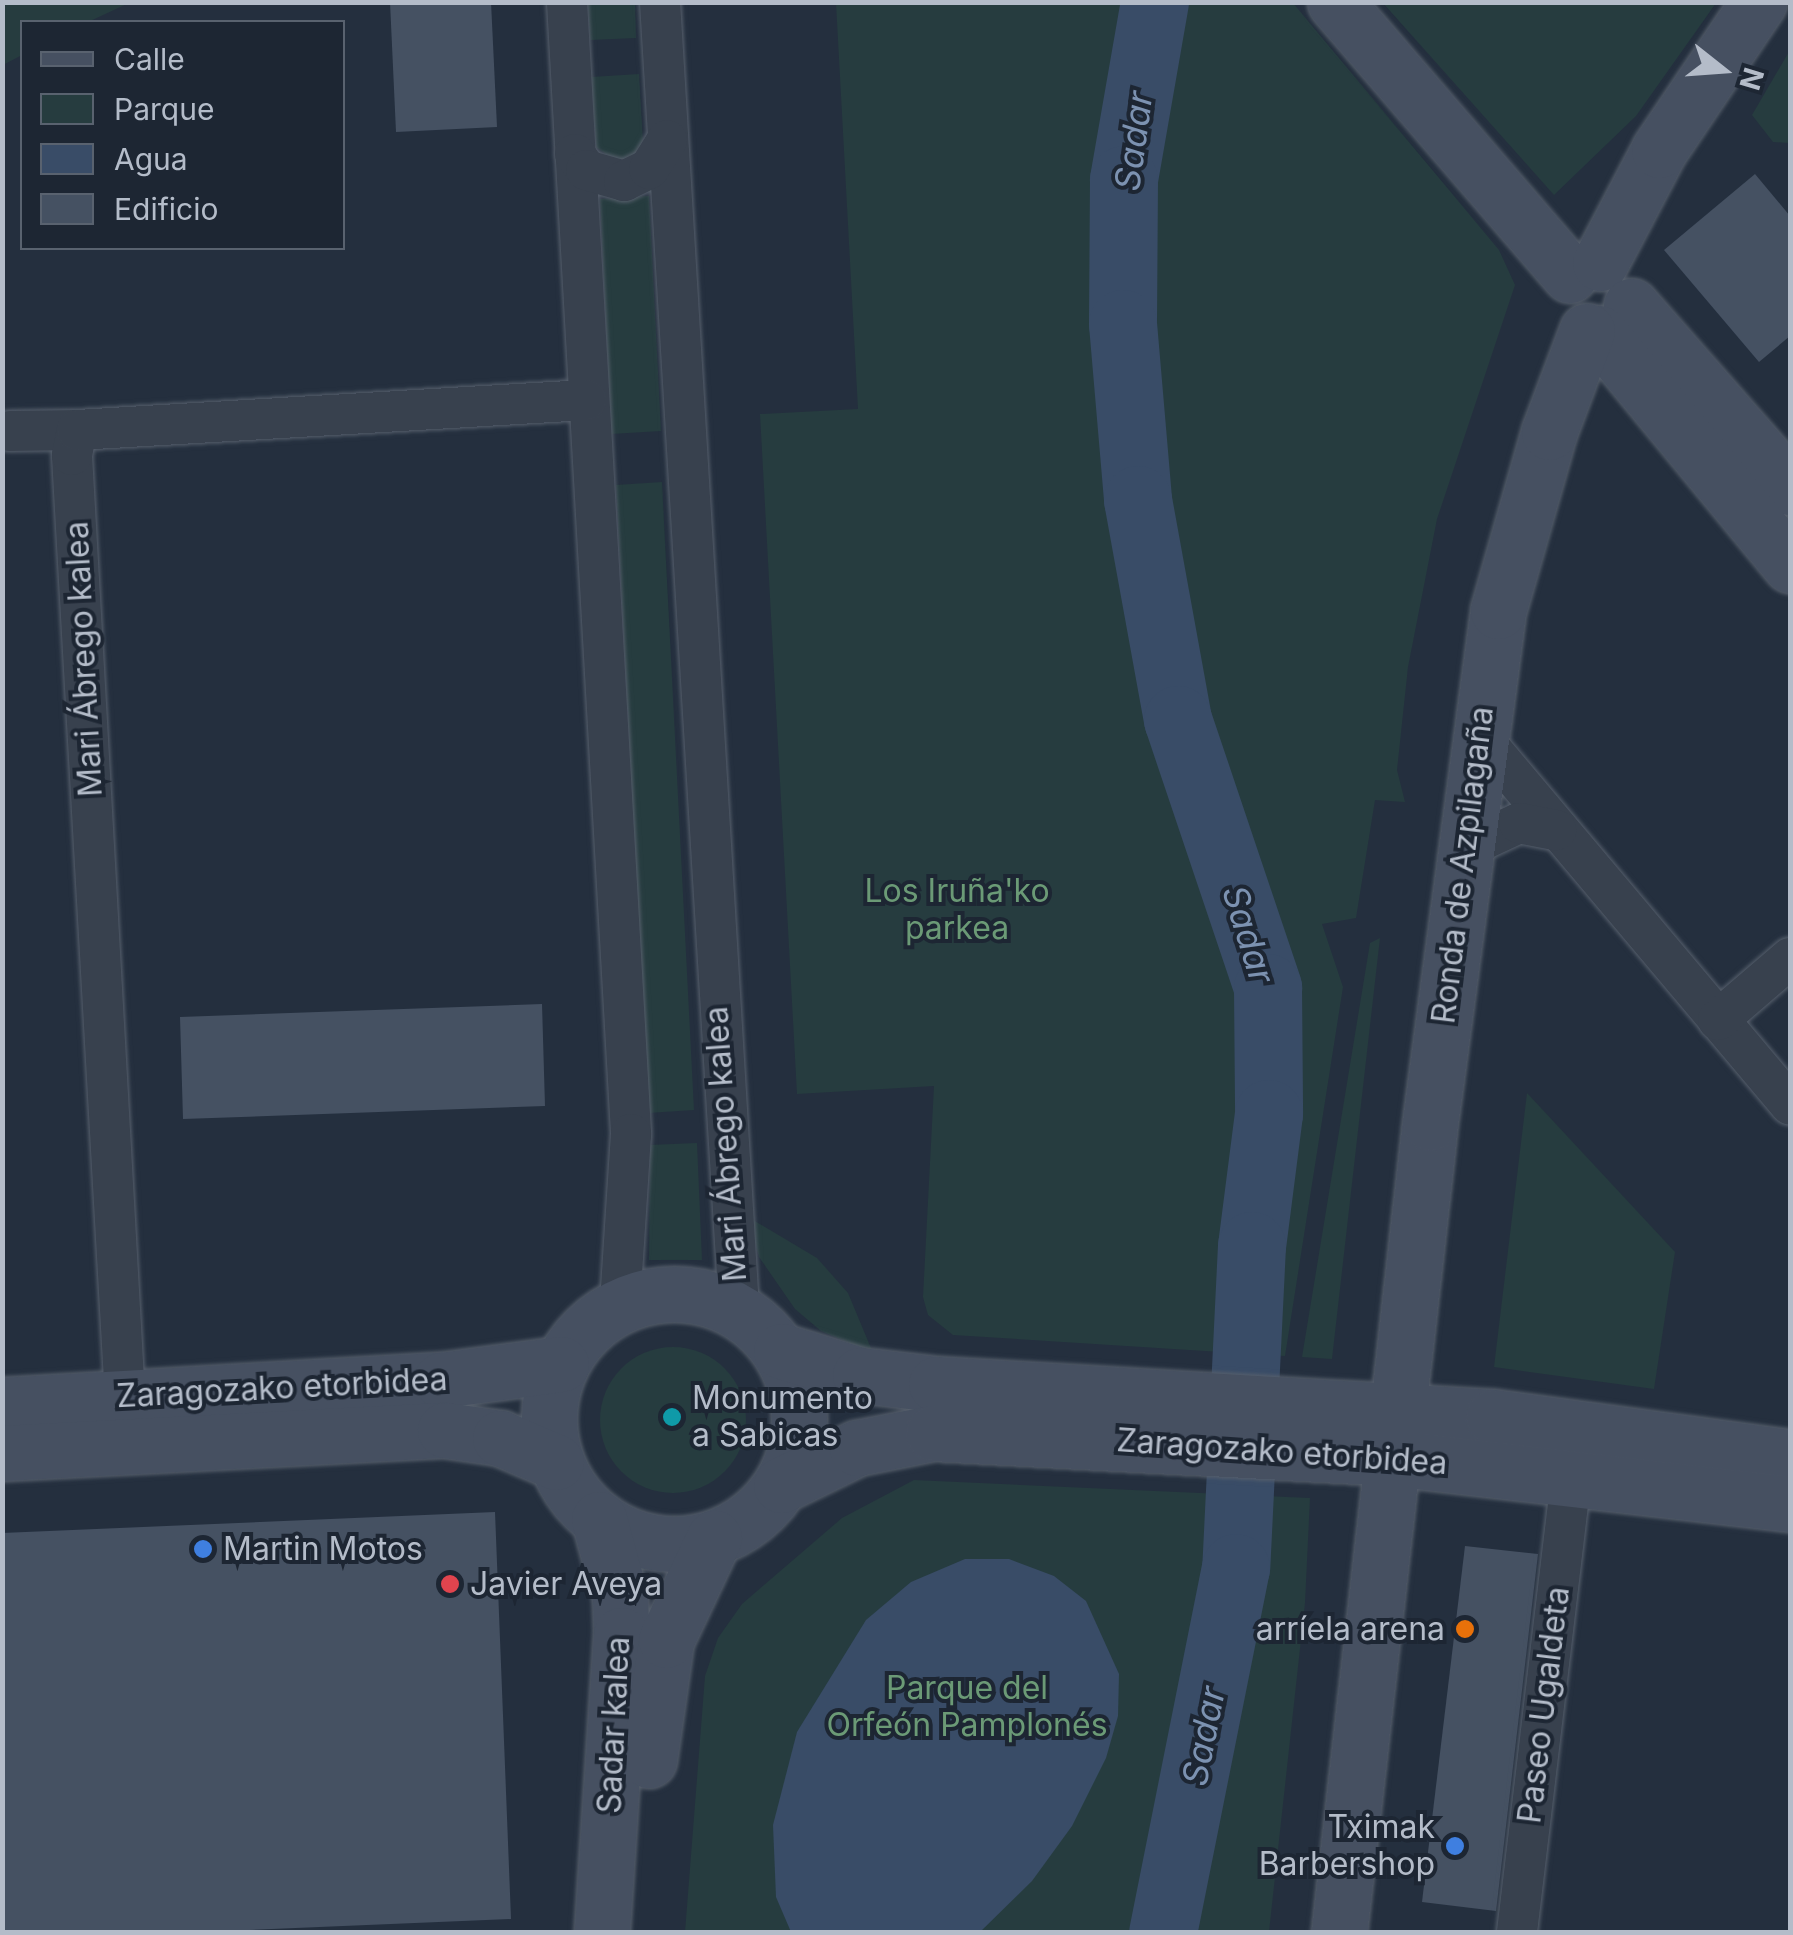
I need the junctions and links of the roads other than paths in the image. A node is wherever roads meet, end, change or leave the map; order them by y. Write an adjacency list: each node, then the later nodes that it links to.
1 (567, 2): 6 (street)
2 (660, 2): 5 (street, Mari Ábrego kalea)
3 (1335, 2): 7 (main road)
4 (1758, 2): 7 (main road, Ronda de Azpilagaña)
5 (667, 140): 6 (street); 22 (street, Mari Ábrego kalea)
6 (575, 154): 9 (street)
7 (1597, 301): 8 (main road); 10 (main road, Ronda de Azpilagaña); 13 (main road)
8 (1636, 382): 10 (street); 14 (main road)
9 (586, 400): 11 (street); 21 (street)
10 (1561, 405): 15 (main road, Ronda de Azpilagaña)
11 (77, 430): 12 (street); 25 (street, Mari Ábrego kalea)
12 (10, 431)
13 (1790, 487)
14 (1790, 566)
15 (1479, 735): 16 (street); 17 (main road, Ronda de Azpilagaña)
16 (1556, 830): 17 (street); 19 (street)
17 (1464, 849): 28 (main road, Ronda de Azpilagaña)
18 (1790, 961): 19 (street)
19 (1718, 1020): 20 (street)
20 (1790, 1104)
21 (620, 1305): 22 (main road); 24 (main road)
22 (738, 1310): 23 (main road)
23 (781, 1351): 27 (main road, Zaragozako etorbidea); 33 (main road)
24 (561, 1364): 25 (main road, Zaragozako etorbidea); 31 (main road)
25 (125, 1398): 26 (main road, Zaragozako etorbidea)
26 (2, 1405)
27 (1184, 1422): 28 (main road, Zaragozako etorbidea); 33 (main road, Zaragozako etorbidea)
28 (1395, 1435): 30 (main road, Zaragozako etorbidea); 32 (main road, Zaragozako etorbidea); 39 (main road, Ronda de Azpilagaña)
29 (2, 1452): 31 (main road, Zaragozako etorbidea)
30 (1790, 1457)
31 (556, 1462): 35 (main road)
32 (1571, 1477): 34 (main road, Zaragozako etorbidea); 40 (street, Paseo Ugaldeta)
33 (782, 1485): 36 (main road)
34 (1790, 1504)
35 (599, 1520): 36 (main road); 37 (main road, Sadar kalea)
36 (714, 1538): 38 (main road, Sadar kalea)
37 (602, 1932)
38 (637, 1932)
39 (1339, 1932)
40 (1518, 1932)

